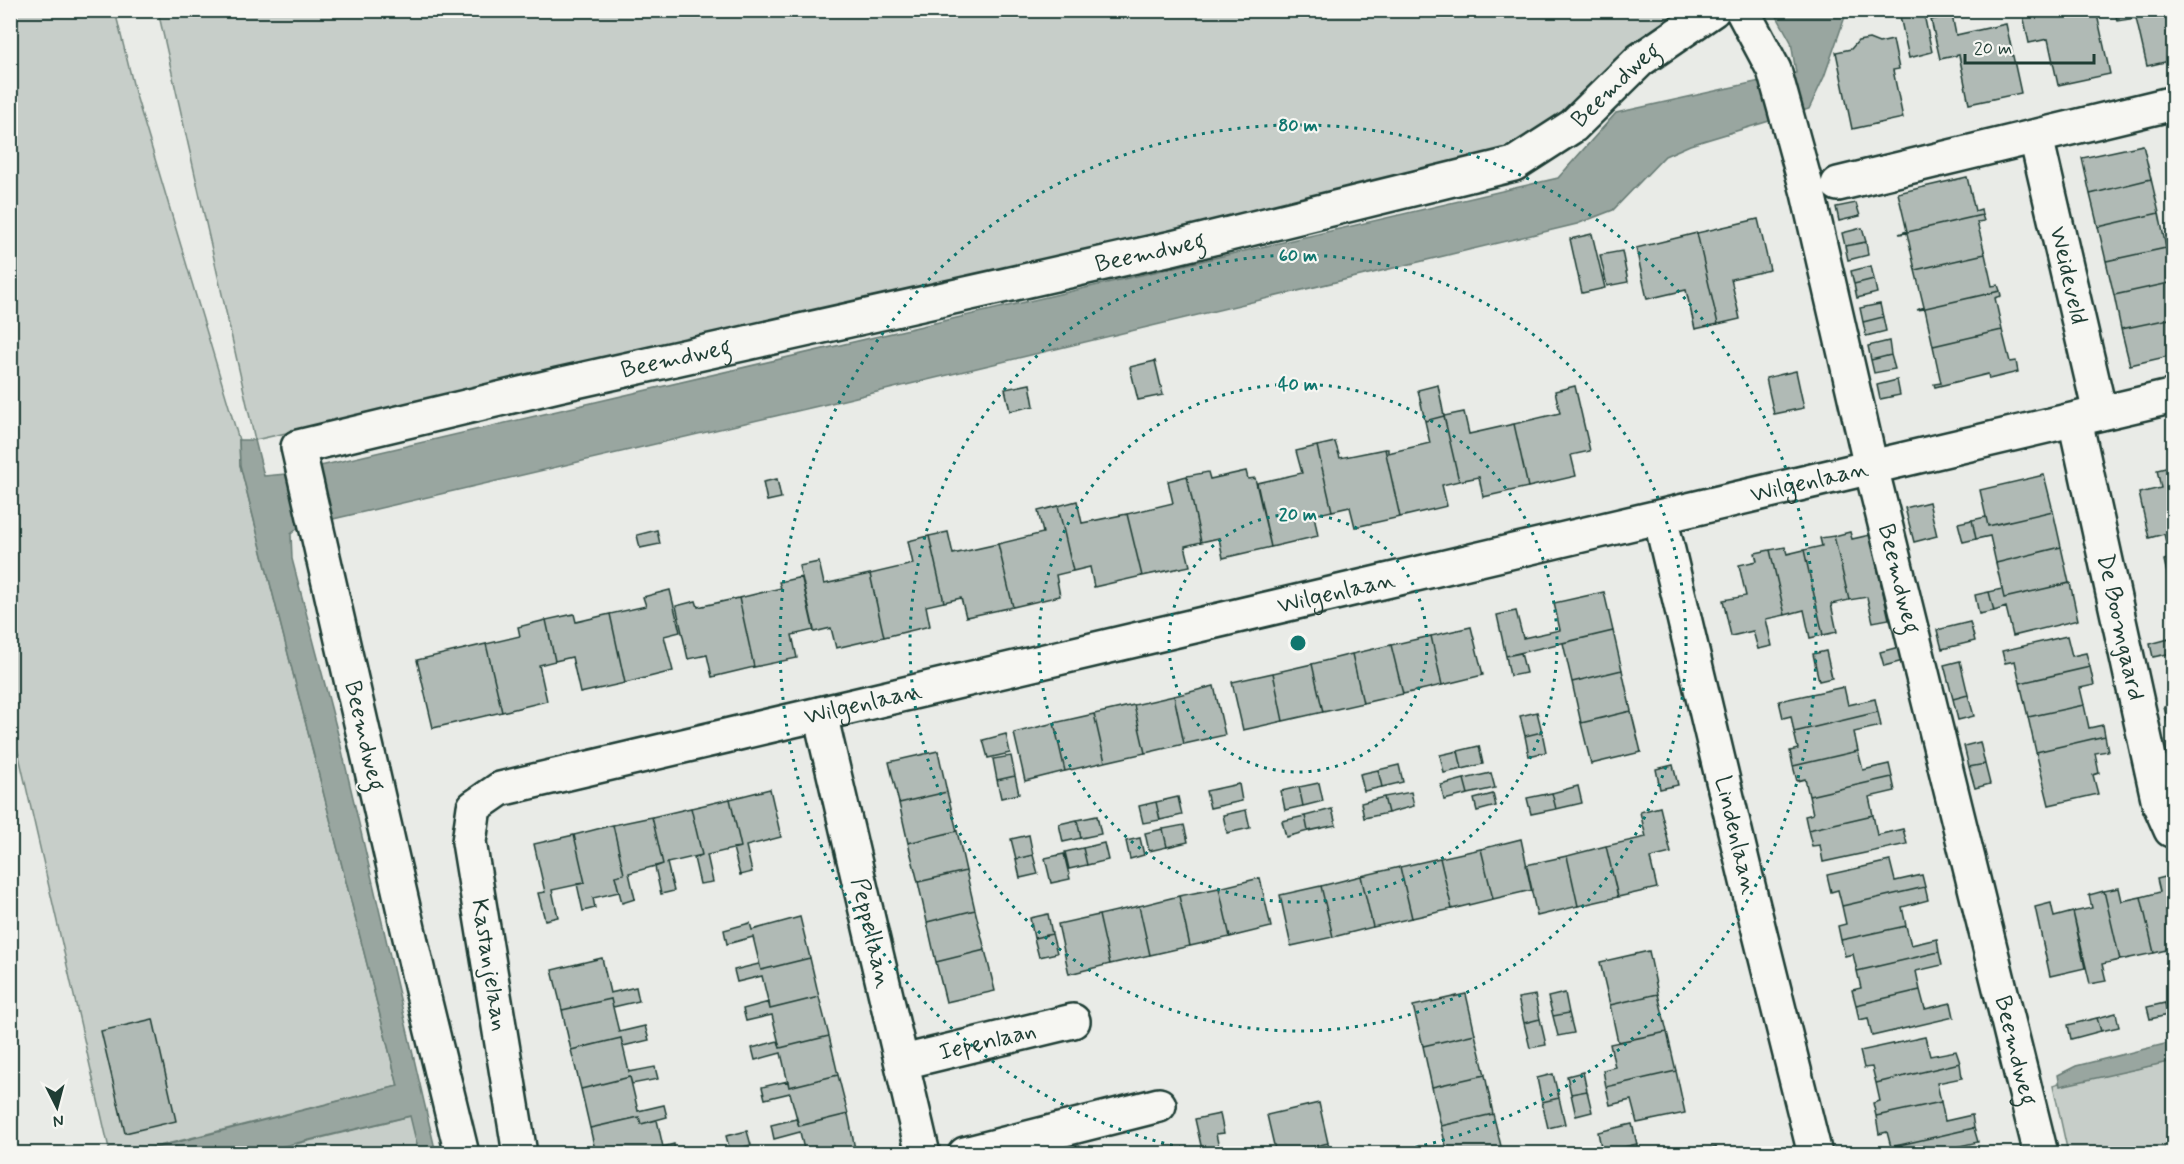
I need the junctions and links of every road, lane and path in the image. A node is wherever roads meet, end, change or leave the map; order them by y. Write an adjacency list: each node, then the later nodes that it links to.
1 (1713, 10): 16 (street, Beemdweg)
2 (1742, 10): 8 (street, Beemdweg)
3 (2174, 103): 4 (street)
4 (2036, 137): 5 (street); 7 (street, Weideveld)
5 (1838, 184)
6 (2174, 396): 7 (street, Wilgenlaan)
7 (2088, 417): 8 (street, Wilgenlaan); 12 (street, De Boomgaard)
8 (1871, 467): 9 (street, Wilgenlaan); 21 (street, Beemdweg)
9 (1660, 517): 10 (street, Wilgenlaan); 20 (street, Lindenlaan)
10 (820, 714): 11 (street, Wilgenlaan); 14 (street, Peppellaan)
11 (500, 789): 17 (street, Kastanjelaan)
12 (2174, 831)
13 (1073, 1021): 14 (street, Iepenlaan)
14 (903, 1062): 18 (street, Peppellaan)
15 (1159, 1105): 19 (street)
16 (462, 1154)
17 (520, 1154)
18 (923, 1154)
19 (965, 1154)
20 (1815, 1154)
21 (2041, 1154)

